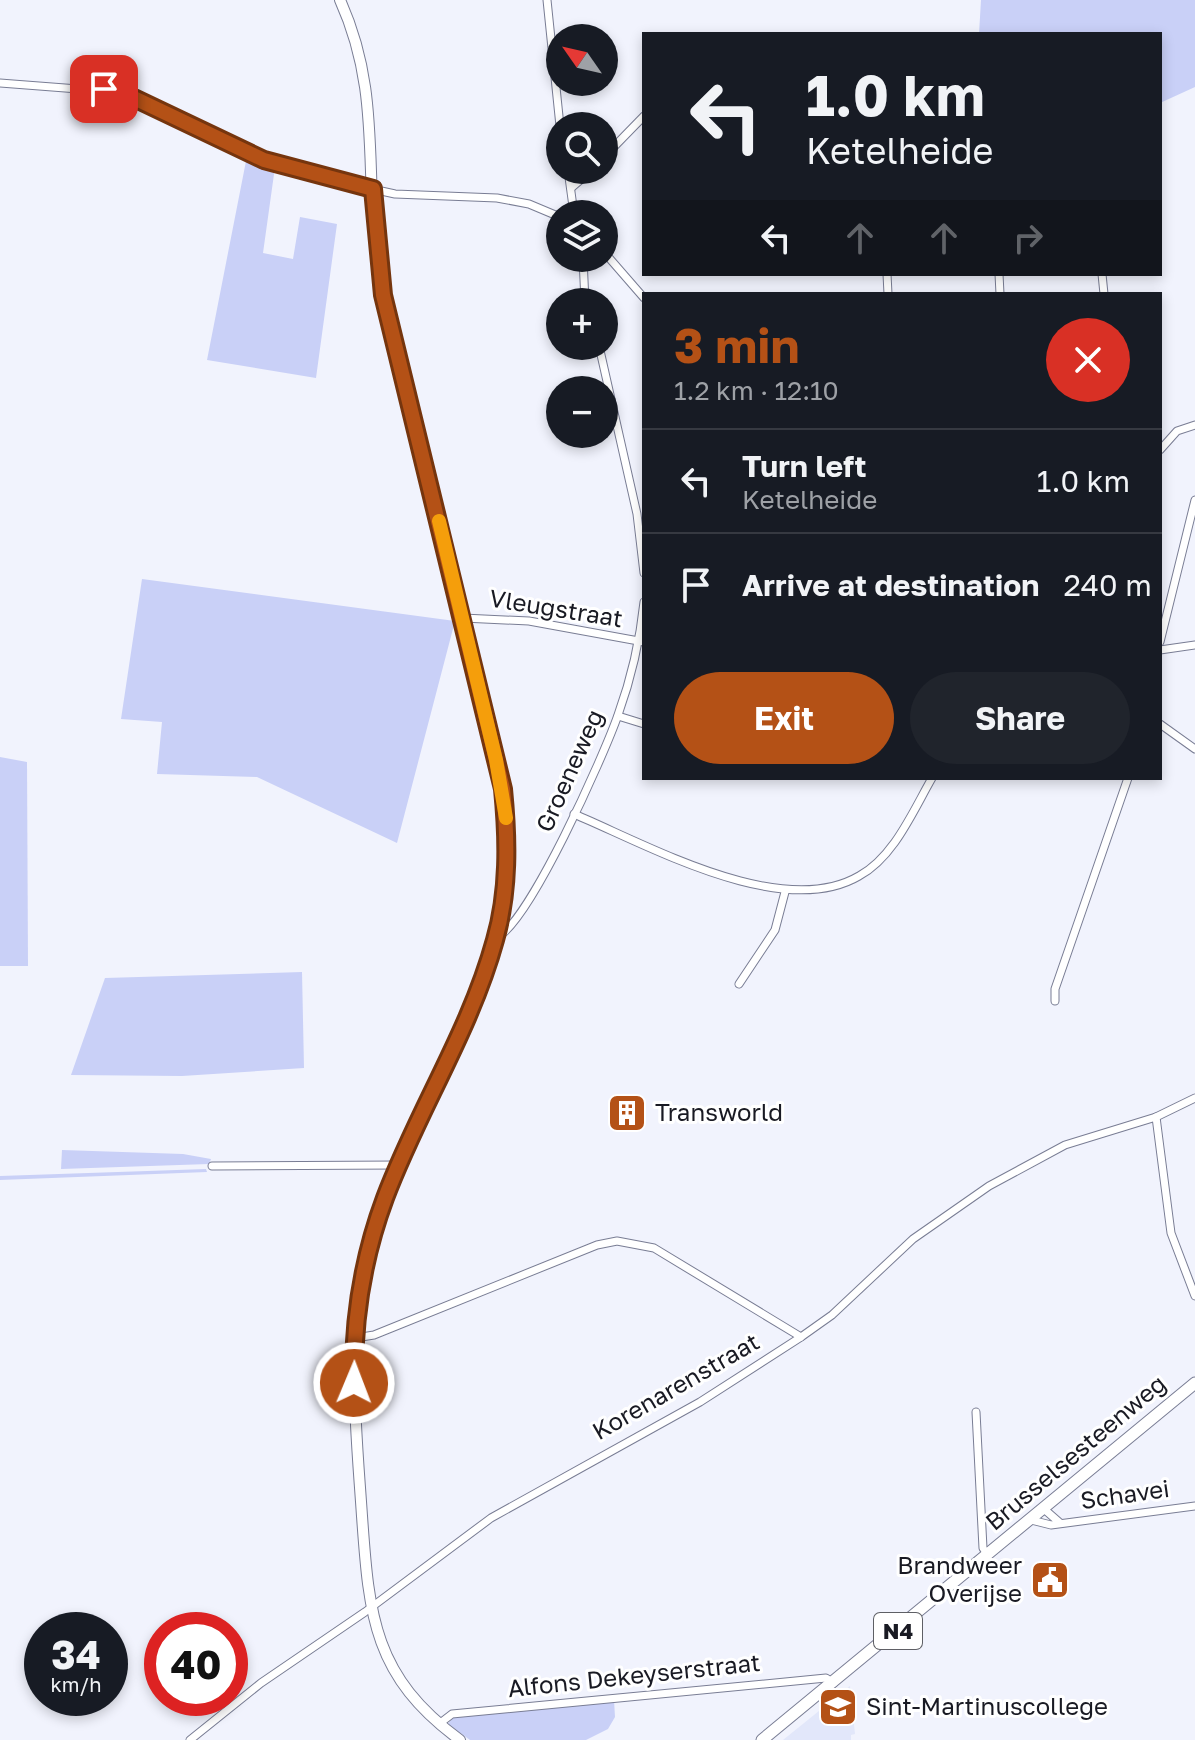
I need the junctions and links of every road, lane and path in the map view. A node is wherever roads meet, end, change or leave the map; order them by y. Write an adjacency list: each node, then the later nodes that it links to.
1 (340, 0): 10 (street)
2 (547, 0): 4 (street)
3 (0, 83): 10 (street)
4 (559, 112)
5 (642, 118): 6 (street)
6 (618, 143)
7 (570, 184): 9 (street)
8 (576, 184): 9 (street)
9 (571, 188): 11 (street)
10 (373, 189): 12 (street); 20 (street)
11 (572, 200)
12 (546, 211)
13 (618, 268): 14 (street)
14 (642, 296)
15 (602, 360): 19 (street)
16 (1195, 425): 17 (street)
17 (1162, 448)
18 (1195, 500): 21 (street)
19 (642, 558)
20 (463, 618): 22 (street, Vleugstraat); 33 (street)
21 (1162, 634)
22 (641, 642): 25 (street, Groeneweg)
23 (1195, 645): 24 (street)
24 (1162, 650)
25 (618, 716): 26 (street); 31 (street, Groeneweg)
26 (642, 723)
27 (1162, 725): 28 (street)
28 (1195, 749)
29 (931, 780): 32 (street)
30 (1127, 780): 35 (street)
31 (574, 814): 32 (street); 33 (street, Groeneweg)
32 (785, 892): 34 (street)
33 (496, 938): 38 (street)
34 (739, 984)
35 (1055, 1001)
36 (1195, 1098): 37 (street, Korenarenstraat)
37 (1156, 1117): 40 (street); 41 (street, Korenarenstraat)
38 (399, 1165): 39 (street); 42 (street)
39 (212, 1166)
40 (1195, 1296)
41 (801, 1337): 42 (street); 50 (street, Korenarenstraat)
42 (355, 1338): 50 (street)
43 (1195, 1383): 46 (main road, Brusselsesteenweg / N4)
44 (976, 1412): 49 (street)
45 (1195, 1506): 48 (street, Schavei)
46 (1044, 1509): 47 (main road, Brusselsesteenweg / N4); 48 (street, Schavei)
47 (1031, 1520): 48 (street, Schavei); 49 (main road, Brusselsesteenweg / N4)
48 (1060, 1523)
49 (988, 1556): 51 (main road, Brusselsesteenweg / N4)
50 (371, 1608): 52 (street); 53 (street, Korenarenstraat)
51 (835, 1683): 52 (street, Alfons Dekeyserstraat); 55 (main road, Brusselsesteenweg / N4)
52 (439, 1724): 54 (street)
53 (190, 1740)
54 (460, 1740)
55 (762, 1740)

